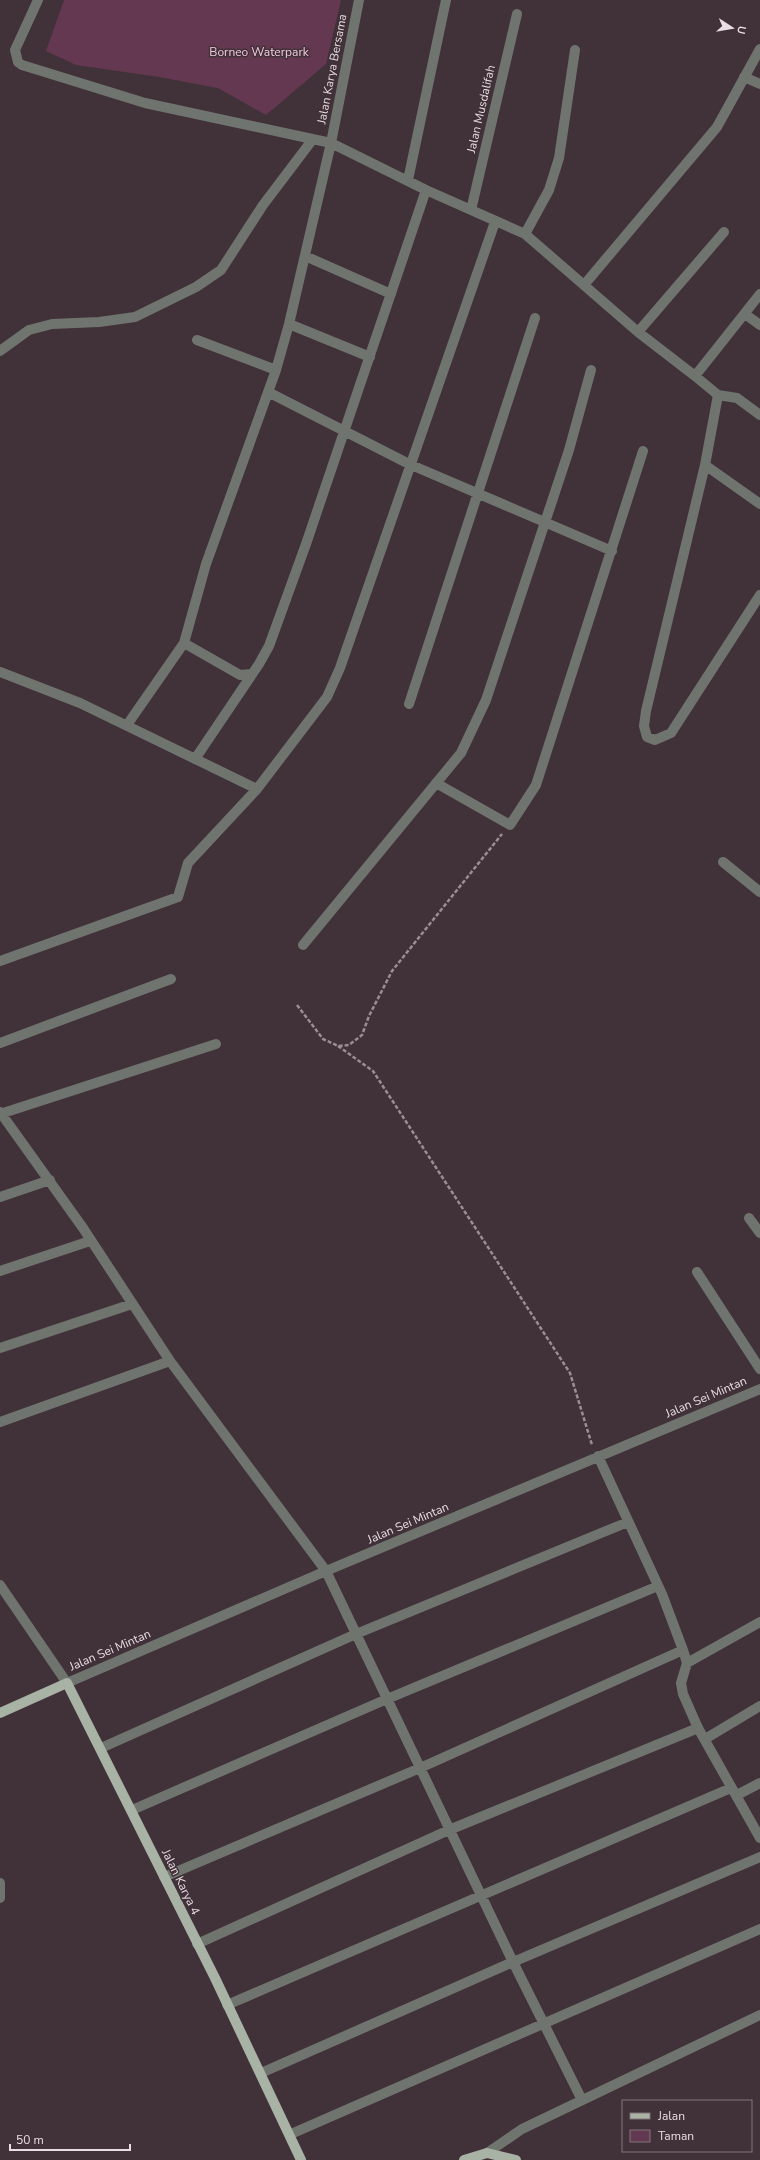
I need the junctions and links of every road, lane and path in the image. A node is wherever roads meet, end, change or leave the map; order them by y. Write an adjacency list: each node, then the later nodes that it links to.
1 (38, 0): 9 (street)
2 (359, 0): 10 (street, Jalan Karya Bersama)
3 (446, 0): 11 (street)
4 (517, 14): 13 (street, Jalan Musdalifah)
5 (760, 49): 7 (street)
6 (575, 50): 16 (street)
7 (744, 77): 8 (street); 18 (street)
8 (760, 84)
9 (313, 139): 10 (street); 27 (street)
10 (331, 143): 11 (street); 17 (street, Jalan Karya Bersama)
11 (408, 180): 12 (street)
12 (426, 190): 13 (street); 19 (street)
13 (471, 210): 14 (street)
14 (495, 222): 16 (street); 37 (street)
15 (724, 232): 25 (street)
16 (525, 234): 18 (street)
17 (305, 256): 19 (street); 23 (street, Jalan Karya Bersama)
18 (584, 286): 25 (street)
19 (391, 294): 28 (street)
20 (760, 294): 21 (street)
21 (745, 314): 24 (street); 31 (street)
22 (535, 318): 39 (street)
23 (290, 324): 28 (street); 29 (street, Jalan Karya Bersama)
24 (760, 325)
25 (638, 332): 31 (street)
26 (197, 340): 29 (street)
27 (0, 351)
28 (370, 357): 35 (street)
29 (276, 370): 32 (street, Jalan Karya Bersama)
30 (591, 370): 41 (street)
31 (694, 376): 33 (street)
32 (268, 392): 35 (street); 44 (street, Jalan Karya Bersama)
33 (718, 396): 34 (street); 38 (street)
34 (760, 415)
35 (345, 431): 37 (street); 46 (street)
36 (643, 451): 42 (street)
37 (409, 464): 39 (street); 51 (street)
38 (705, 465): 40 (street); 43 (street)
39 (478, 493): 41 (street); 47 (street)
40 (760, 504)
41 (546, 521): 42 (street); 50 (street)
42 (612, 551): 52 (street)
43 (760, 595)
44 (184, 642): 46 (street); 48 (street, Jalan Karya Bersama)
45 (0, 672): 48 (street)
46 (251, 674): 49 (street)
47 (409, 704)
48 (127, 725): 49 (street)
49 (196, 759): 51 (street)
50 (436, 783): 52 (street); 55 (street)
51 (257, 789): 56 (street)
52 (510, 825): 61 (path)
53 (723, 862): 54 (street)
54 (760, 892)
55 (303, 945)
56 (0, 961)
57 (171, 979): 59 (street)
58 (297, 1005): 61 (path)
59 (0, 1043)
60 (216, 1044): 62 (street)
61 (338, 1046): 76 (path)
62 (0, 1113): 63 (street)
63 (50, 1180): 64 (street); 67 (street)
64 (0, 1196)
65 (750, 1218): 66 (street)
66 (760, 1233)
67 (90, 1241): 68 (street); 70 (street)
68 (0, 1271)
69 (697, 1272): 73 (street)
70 (132, 1304): 71 (street); 72 (street)
71 (0, 1348)
72 (170, 1361): 75 (street); 78 (street)
73 (760, 1368)
74 (760, 1389): 76 (street, Jalan Sei Mintan)
75 (0, 1422)
76 (598, 1456): 77 (street); 78 (street, Jalan Sei Mintan)
77 (628, 1522): 80 (street); 82 (street)
78 (326, 1571): 82 (street); 85 (street, Jalan Sei Mintan)
79 (0, 1585): 85 (street)
80 (658, 1586): 83 (street); 86 (street)
81 (760, 1622): 84 (street)
82 (356, 1634): 86 (street); 91 (street)
83 (683, 1650): 84 (street); 92 (street)
84 (687, 1663): 89 (street)
85 (66, 1683): 88 (main road); 91 (main road, Jalan Karya 4)
86 (387, 1699): 92 (street); 95 (street)
87 (760, 1706): 90 (street)
88 (0, 1713)
89 (698, 1728): 90 (street); 96 (street)
90 (705, 1739): 94 (street)
91 (101, 1748): 95 (main road, Jalan Karya 4)
92 (420, 1768): 96 (street); 99 (street)
93 (760, 1783): 94 (street)
94 (734, 1792): 97 (street); 101 (street)
95 (132, 1810): 99 (main road, Jalan Karya 4)
96 (449, 1830): 101 (street); 104 (street)
97 (760, 1838)
98 (760, 1858): 105 (street)
99 (164, 1877): 104 (main road, Jalan Karya 4)
100 (0, 1883): 102 (street)
101 (481, 1896): 105 (street); 106 (street)
102 (0, 1898)
103 (760, 1929): 108 (street)
104 (197, 1944): 106 (main road, Jalan Karya 4)
105 (513, 1962): 108 (street); 109 (street)
106 (228, 2005): 109 (main road, Jalan Karya 4)
107 (760, 2015): 110 (street)
108 (544, 2024): 110 (street); 111 (street)
109 (261, 2073): 111 (main road, Jalan Karya 4)
110 (582, 2100): 112 (street)
111 (291, 2134): 113 (main road, Jalan Karya 4)
112 (487, 2153): 114 (main road); 115 (main road)
113 (301, 2160)
114 (464, 2160)
115 (516, 2160)

